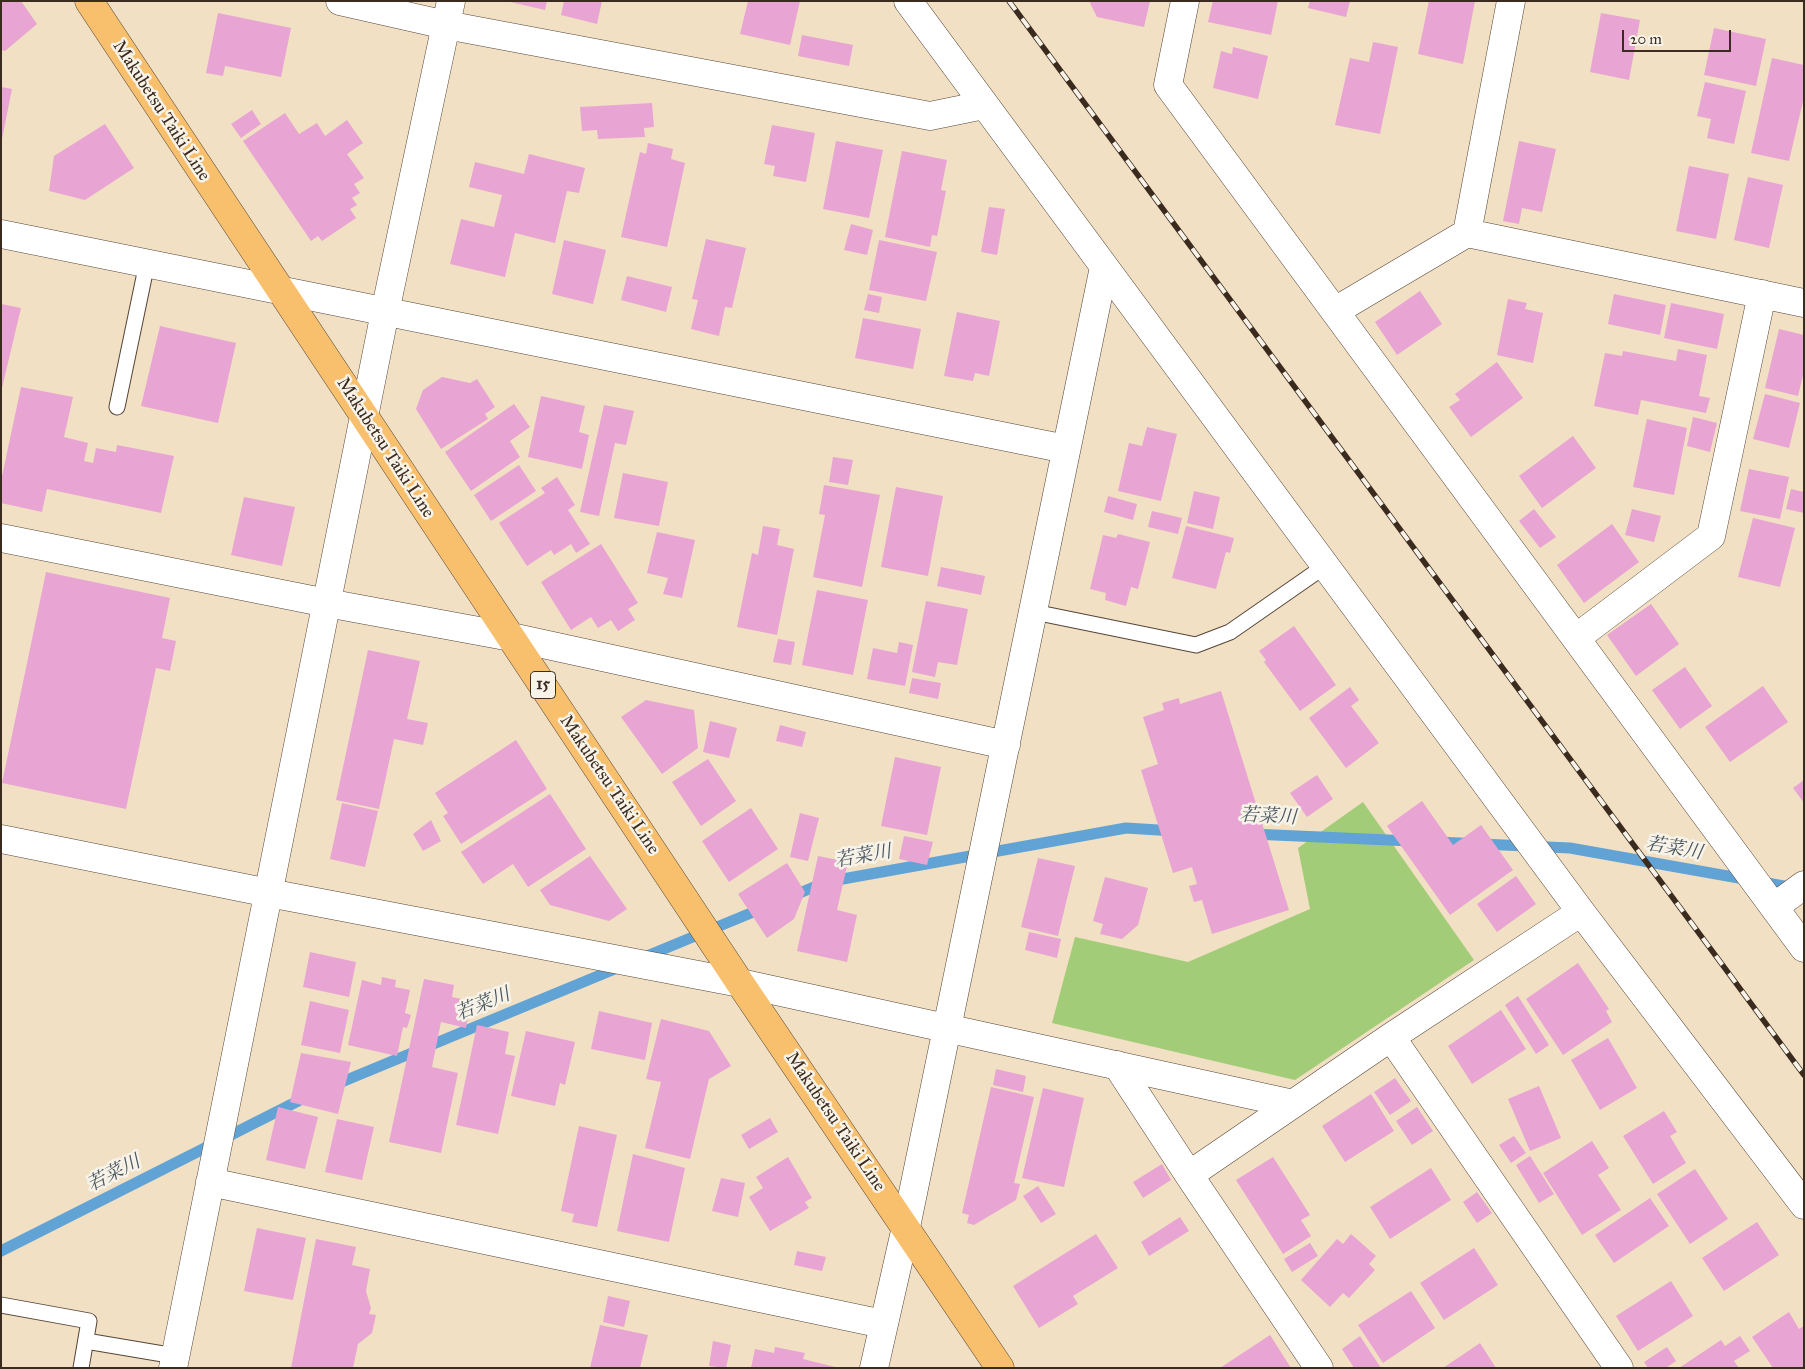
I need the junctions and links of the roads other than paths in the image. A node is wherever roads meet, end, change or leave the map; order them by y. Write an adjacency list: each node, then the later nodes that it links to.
1 (89, 1): 12 (main road, Makubetsu Taiki Line / 15)
2 (340, 1): 6 (street)
3 (908, 1): 7 (street)
4 (1185, 1): 16 (street)
5 (1511, 1): 8 (street)
6 (448, 13): 7 (street); 15 (street)
7 (984, 105): 11 (street)
8 (1467, 233): 13 (street); 16 (street)
9 (1, 234): 10 (street)
10 (147, 263): 12 (street); 17 (lane)
11 (1104, 267): 19 (street); 21 (street)
12 (280, 291): 15 (street); 18 (main road, Makubetsu Taiki Line / 15)
13 (1762, 294): 14 (street); 25 (street)
14 (1804, 303)
15 (385, 312): 18 (street); 19 (street)
16 (1335, 312): 25 (street)
17 (117, 407)
18 (364, 415): 22 (street); 24 (main road, Makubetsu Taiki Line / 15)
19 (1066, 449): 23 (street)
20 (1, 538): 22 (street)
21 (1325, 566): 23 (lane); 31 (street)
22 (327, 602): 24 (street); 29 (street)
23 (1034, 612): 26 (street)
24 (511, 637): 26 (street); 33 (main road, Makubetsu Taiki Line / 15)
25 (1576, 638): 30 (street)
26 (1006, 745): 34 (street)
27 (1, 839): 29 (street)
28 (1804, 885): 30 (street)
29 (269, 893): 33 (street); 39 (street)
30 (1774, 907): 32 (street)
31 (1581, 912): 35 (street); 40 (street)
32 (1804, 948)
33 (740, 983): 34 (street); 41 (main road, Makubetsu Taiki Line / 15)
34 (946, 1028): 36 (street); 41 (street)
35 (1391, 1037): 37 (street); 50 (street)
36 (1117, 1065): 37 (street); 38 (street)
37 (1293, 1104): 38 (street)
38 (1189, 1175): 49 (street)
39 (210, 1182): 43 (street); 45 (street)
40 (1804, 1205)
41 (906, 1227): 43 (street); 48 (main road, Makubetsu Taiki Line / 15)
42 (1, 1304): 44 (lane)
43 (883, 1324): 47 (street)
44 (86, 1341): 45 (lane); 46 (lane)
45 (174, 1362)
46 (81, 1368)
47 (874, 1368)
48 (1000, 1368)
49 (1319, 1368)
50 (1619, 1368)

